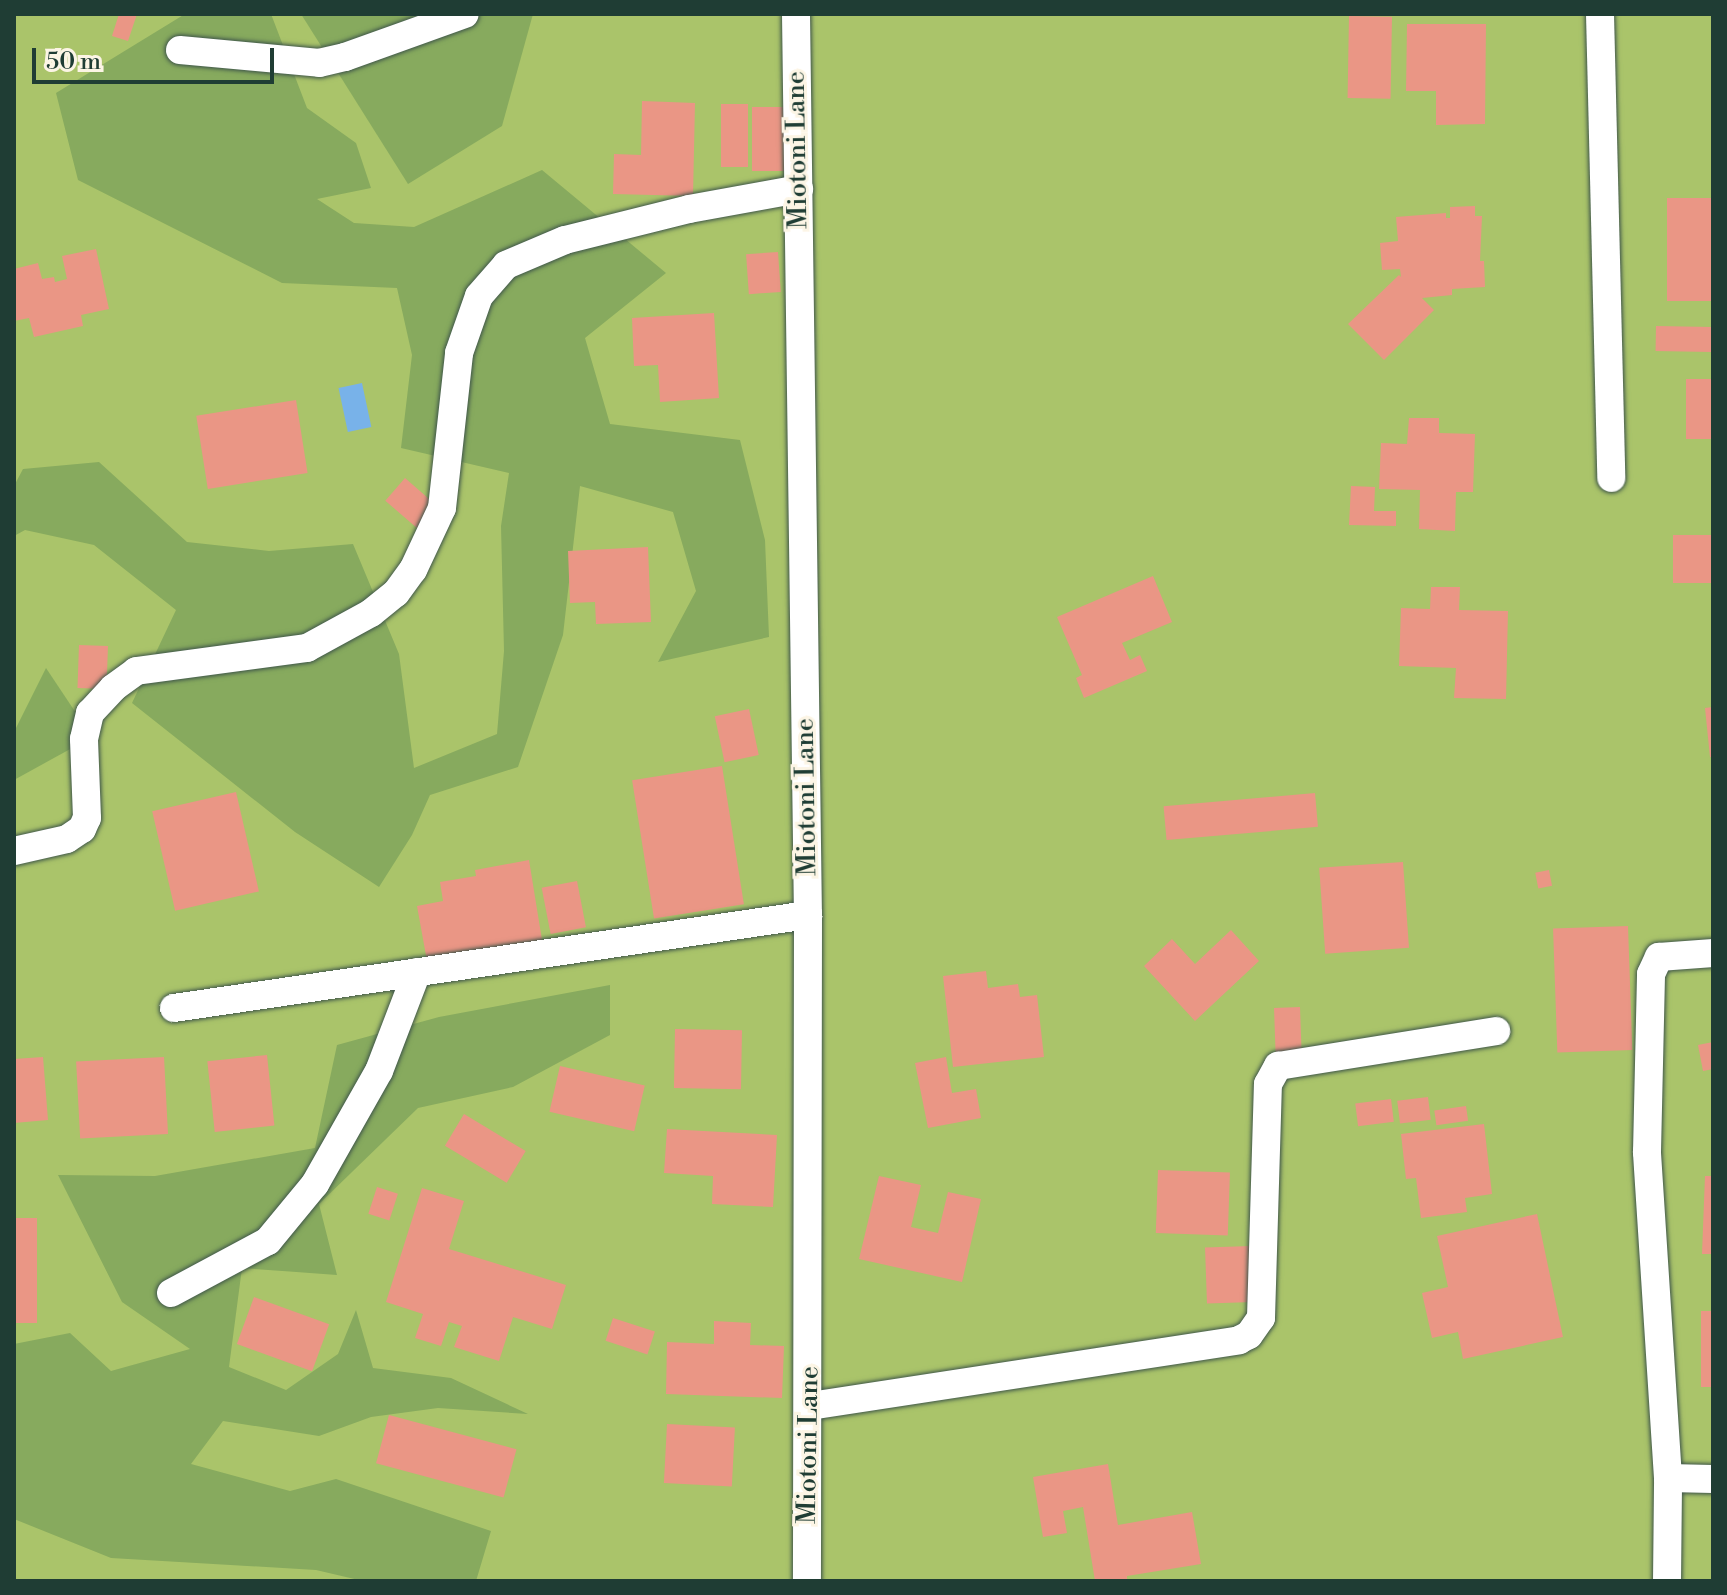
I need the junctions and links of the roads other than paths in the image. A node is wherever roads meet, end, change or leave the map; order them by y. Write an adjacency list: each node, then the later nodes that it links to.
1 (465, 14): 4 (street)
2 (796, 14): 5 (street, Miotoni Lane)
3 (1600, 14): 6 (street)
4 (180, 50)
5 (799, 189): 7 (street); 8 (street, Miotoni Lane)
6 (1611, 478)
7 (14, 851)
8 (808, 915): 10 (street); 14 (street, Miotoni Lane)
9 (1713, 953): 15 (street)
10 (417, 972): 11 (street); 13 (street)
11 (174, 1008)
12 (1496, 1031): 14 (street)
13 (171, 1293)
14 (810, 1406): 17 (street, Miotoni Lane)
15 (1668, 1478): 16 (street); 18 (street)
16 (1713, 1479)
17 (807, 1581)
18 (1667, 1581)

